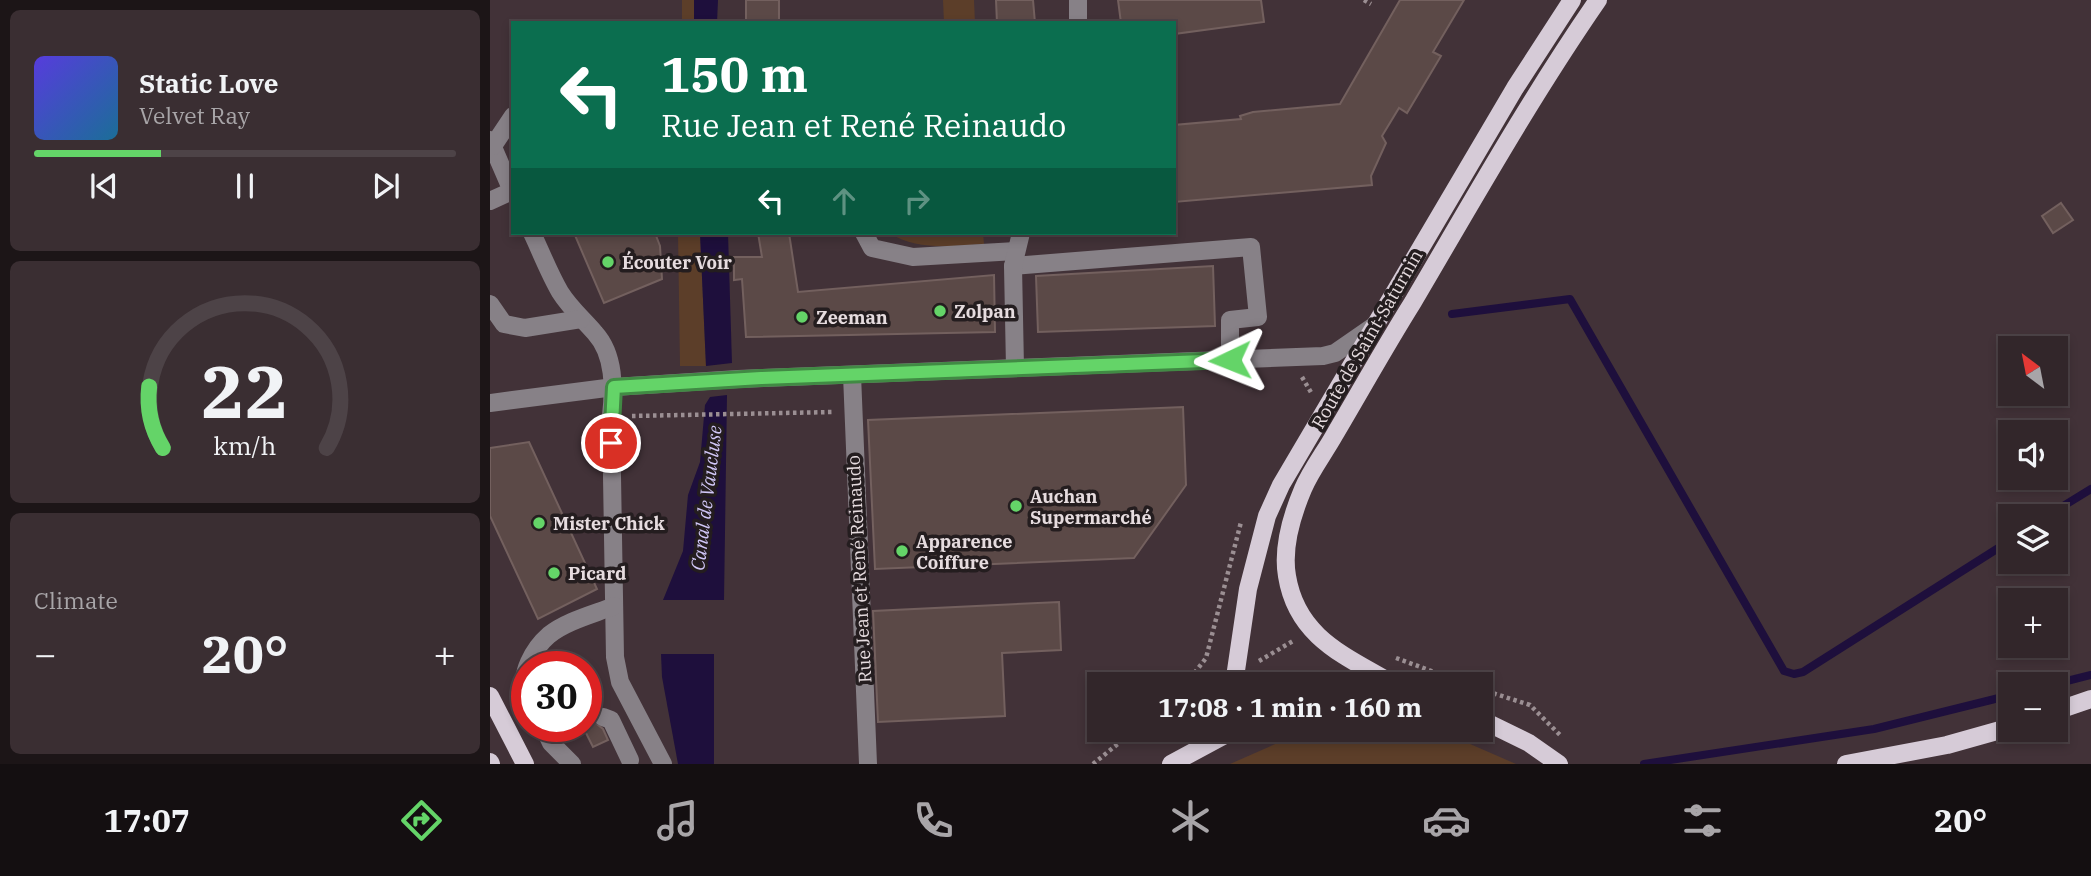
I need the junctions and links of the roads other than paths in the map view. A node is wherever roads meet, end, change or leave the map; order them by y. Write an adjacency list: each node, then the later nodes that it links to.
1 (1078, 0): 4 (street)
2 (1572, 0): 16 (main road, Route de Saint-Saturnin)
3 (1598, 0): 25 (main road, Route de Saint-Saturnin)
4 (1078, 21)
5 (511, 118): 6 (street)
6 (491, 143): 7 (street)
7 (511, 190)
8 (511, 192): 9 (street)
9 (490, 201)
10 (533, 235): 15 (street)
11 (865, 235): 13 (street)
12 (1021, 235): 13 (street)
13 (1015, 259): 17 (street); 18 (street)
14 (490, 304): 15 (street)
15 (581, 319): 20 (street)
16 (1374, 326): 17 (street); 24 (main road, Route de Saint-Saturnin)
17 (1230, 360): 18 (street)
18 (1015, 369): 19 (street)
19 (852, 375): 20 (street); 40 (street, Rue Jean et René Reinaudo)
20 (614, 387): 21 (street); 22 (street)
21 (490, 404)
22 (614, 606): 23 (street); 36 (street)
23 (541, 651)
24 (1238, 672)
25 (1370, 672)
26 (490, 696): 38 (main road)
27 (2091, 699): 28 (main road)
28 (2068, 707)
29 (603, 717): 37 (street)
30 (1493, 725): 42 (main road)
31 (1998, 731): 43 (main road)
32 (551, 742): 39 (street)
33 (1202, 742): 35 (main road)
34 (1211, 742): 35 (main road)
35 (1197, 749): 41 (main road)
36 (658, 757): 37 (street)
37 (624, 762)
38 (525, 764)
39 (572, 764)
40 (867, 764)
41 (1171, 764)
42 (1559, 764)
43 (1846, 764)

